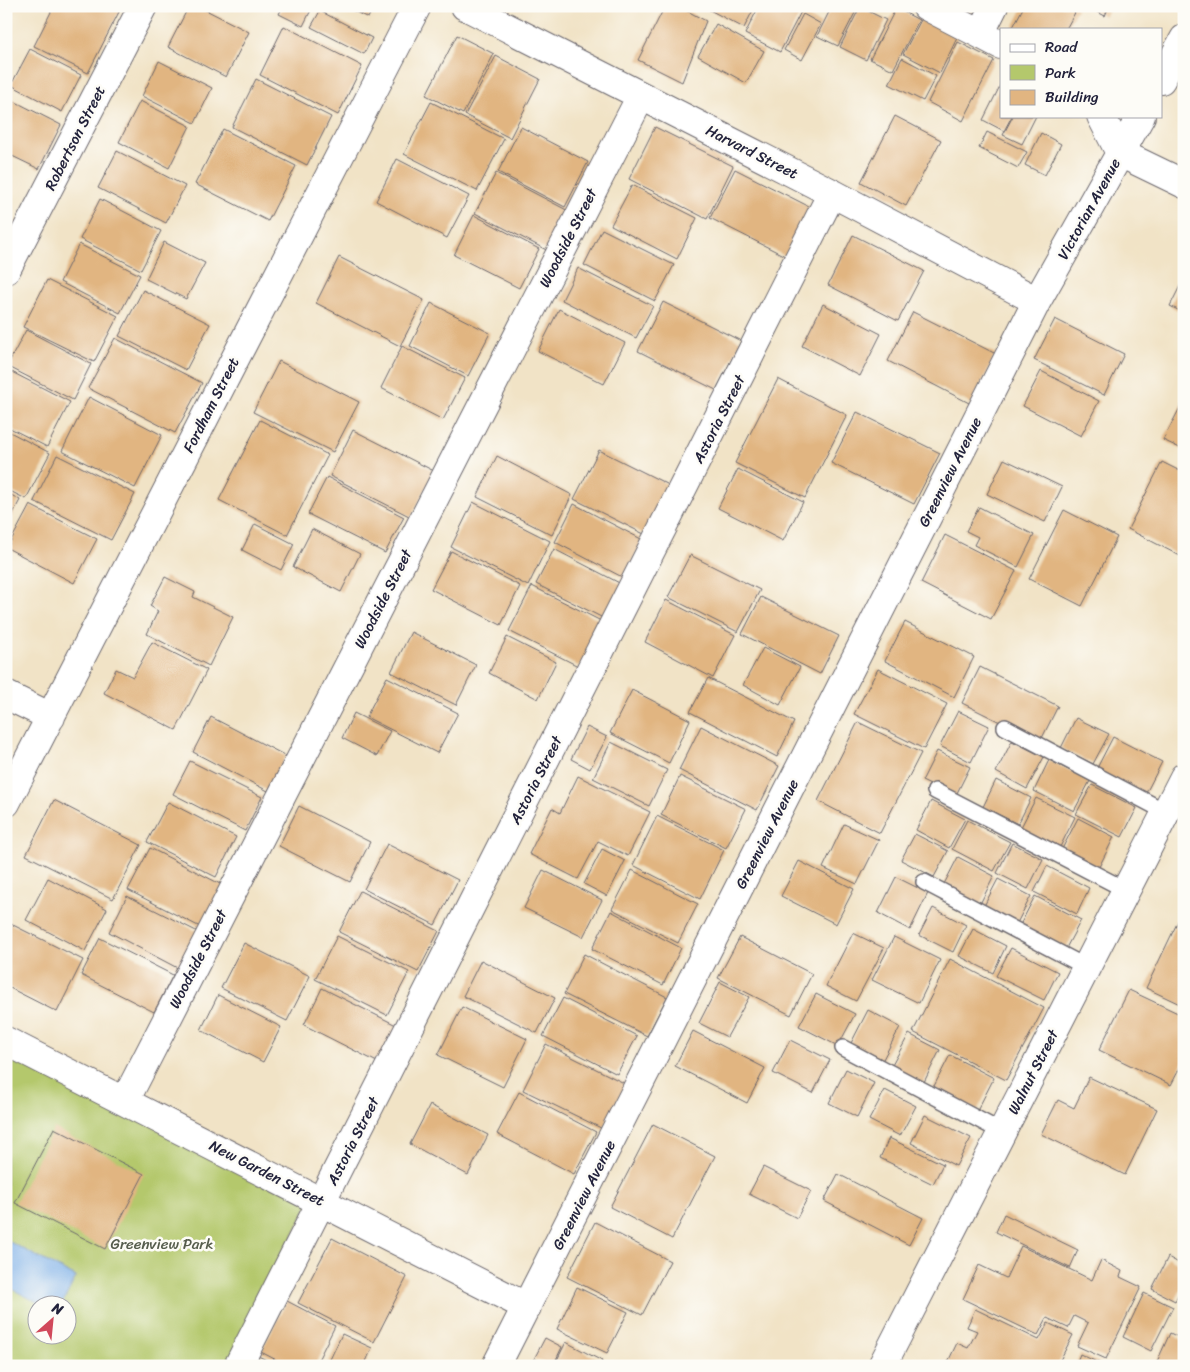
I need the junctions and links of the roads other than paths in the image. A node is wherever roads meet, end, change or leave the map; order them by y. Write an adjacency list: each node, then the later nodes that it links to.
1 (143, 6): 15 (street, Robertson Street)
2 (416, 6): 18 (street, Fordham Street)
3 (465, 6): 9 (street, Harvard Street)
4 (926, 6): 7 (street)
5 (994, 6): 7 (street)
6 (1184, 39): 8 (street)
7 (991, 40)
8 (1162, 78)
9 (641, 96): 14 (street, Harvard Street); 29 (street, Woodside Street)
10 (1102, 118): 12 (street)
11 (1140, 118): 12 (street, Victorian Avenue)
12 (1120, 153): 13 (street); 16 (street, Victorian Avenue)
13 (1184, 184)
14 (832, 193): 16 (street, Harvard Street); 31 (street, Astoria Street)
15 (6, 270)
16 (1038, 301): 32 (street, Greenview Avenue)
17 (6, 695): 18 (street)
18 (51, 718): 22 (street, Fordham Street)
19 (1005, 728): 23 (lane)
20 (1184, 778): 23 (street, Walnut Street)
21 (935, 791): 25 (lane)
22 (6, 803)
23 (1166, 812): 25 (street, Walnut Street)
24 (924, 882): 26 (lane)
25 (1126, 890): 26 (street, Walnut Street)
26 (1086, 967): 30 (street, Walnut Street)
27 (6, 1041): 29 (street, New Garden Street)
28 (843, 1048): 30 (lane)
29 (125, 1101): 31 (street, New Garden Street)
30 (1002, 1132): 35 (street, Walnut Street)
31 (322, 1201): 32 (street, New Garden Street); 33 (street, Astoria Street)
32 (527, 1307): 34 (street, Greenview Avenue)
33 (238, 1366)
34 (496, 1366)
35 (882, 1366)

